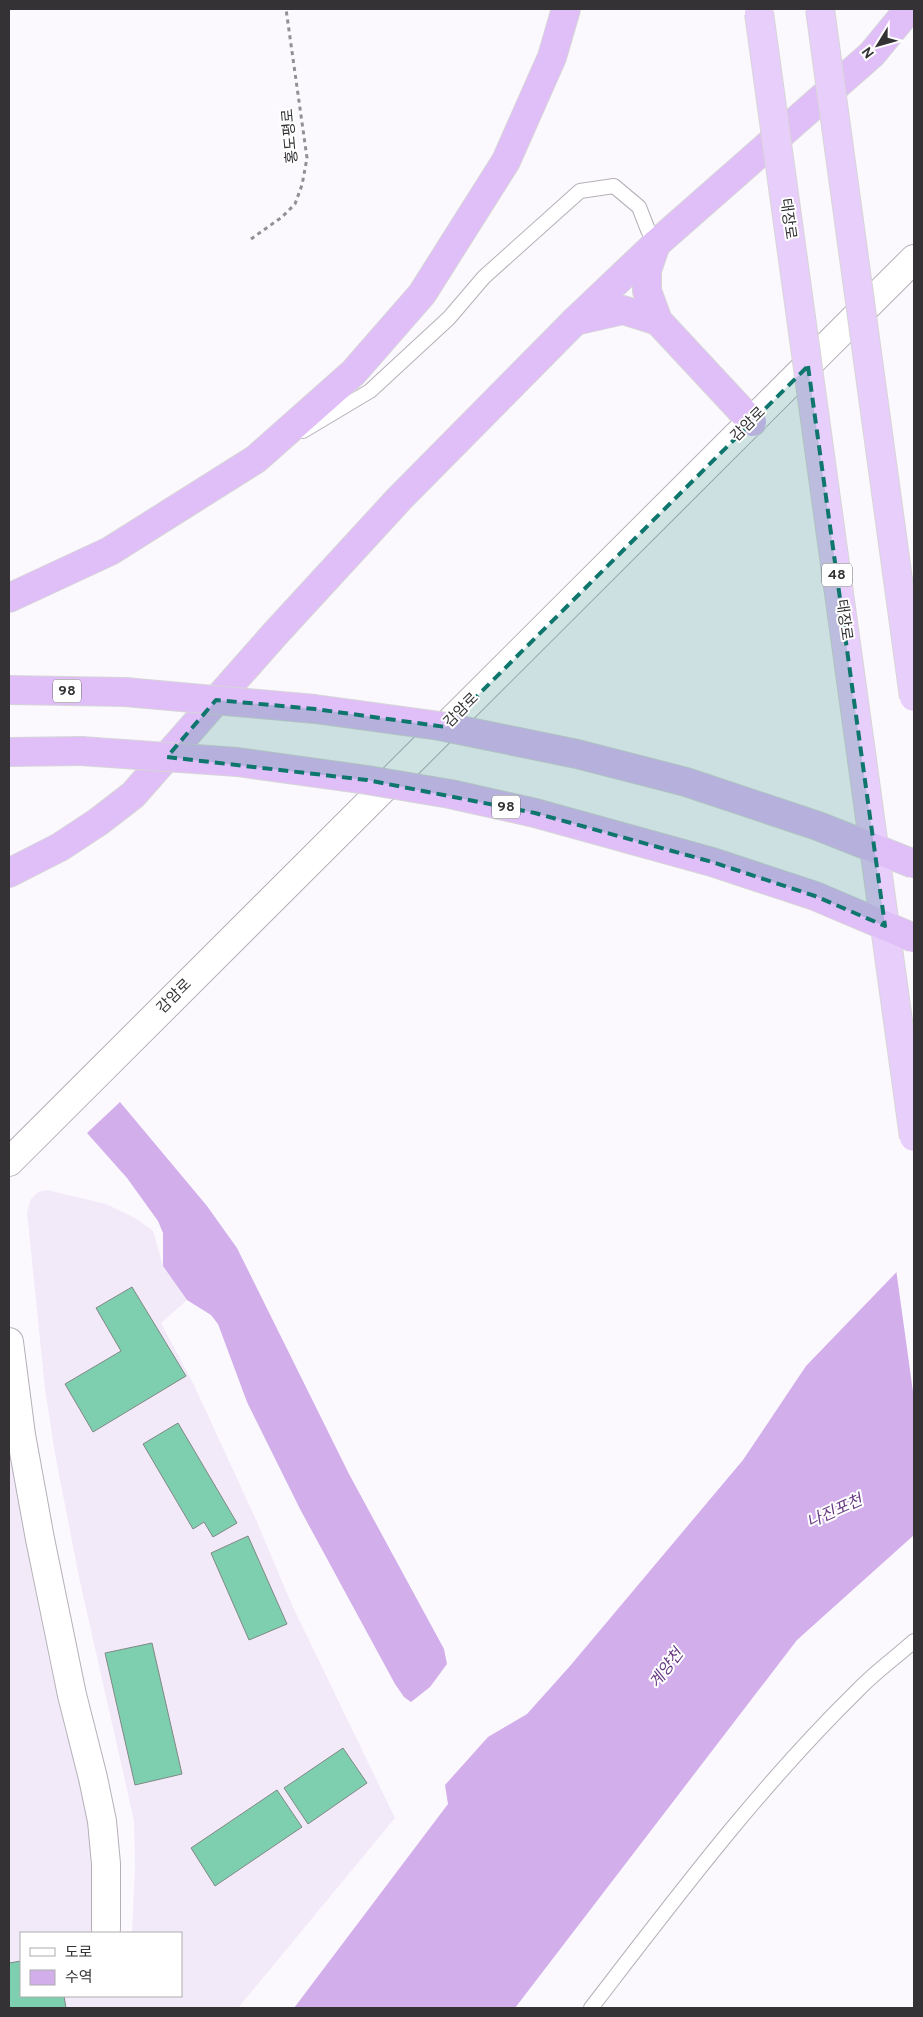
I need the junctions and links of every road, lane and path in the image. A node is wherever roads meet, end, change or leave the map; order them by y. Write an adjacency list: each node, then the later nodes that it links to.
1 (286, 9): 6 (path, 홍도평로)
2 (566, 9): 12 (highway)
3 (820, 9): 15 (main road, bridge)
4 (909, 9): 7 (highway)
5 (759, 13): 20 (main road, 태장로 / 48, bridge)
6 (251, 238)
7 (656, 244): 9 (highway); 10 (highway); 12 (lane)
8 (914, 259): 11 (street, 감암로)
9 (574, 321): 10 (highway); 18 (highway)
10 (658, 321): 11 (highway)
11 (752, 422): 21 (street, 감암로)
12 (238, 471): 13 (highway)
13 (9, 598)
14 (9, 690): 17 (highway, 98, bridge)
15 (914, 697)
16 (9, 752): 19 (highway, 98, bridge)
17 (914, 864)
18 (9, 873)
19 (914, 938)
20 (914, 1138)
21 (9, 1162)
22 (9, 1342): 24 (street)
23 (914, 1641): 25 (lane)
24 (106, 1929)
25 (590, 2008)

